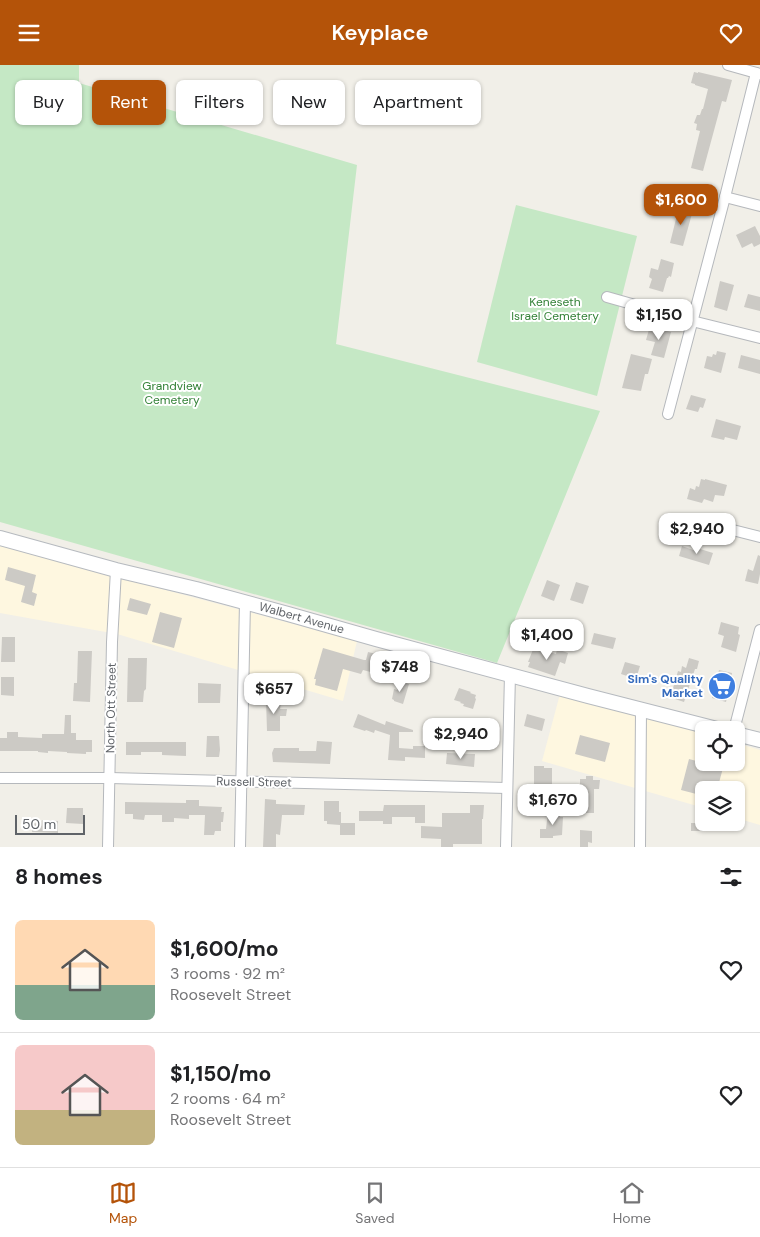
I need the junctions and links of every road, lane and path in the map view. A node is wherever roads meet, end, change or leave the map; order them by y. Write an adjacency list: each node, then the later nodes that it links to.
1 (728, 65): 2 (street)
2 (758, 73): 3 (street)
3 (725, 197): 4 (street); 6 (street)
4 (760, 206)
5 (607, 297): 6 (street)
6 (692, 321): 7 (street); 8 (street)
7 (760, 338)
8 (668, 414)
9 (689, 519): 10 (street)
10 (760, 537)
11 (0, 538): 12 (main road, Walbert Avenue)
12 (116, 570): 13 (main road, Walbert Avenue); 22 (street, North Ott Street)
13 (245, 602): 15 (main road, Walbert Avenue); 23 (street)
14 (760, 630): 17 (street)
15 (510, 674): 16 (main road, Walbert Avenue); 24 (street)
16 (641, 710): 18 (main road, Walbert Avenue); 28 (street)
17 (736, 721)
18 (695, 724)
19 (745, 737): 20 (main road)
20 (760, 741)
21 (0, 778): 22 (street, Russell Street)
22 (110, 778): 23 (street, Russell Street); 25 (street, North Ott Street)
23 (241, 781): 24 (street, Russell Street); 26 (street)
24 (507, 789): 27 (street)
25 (108, 847)
26 (240, 847)
27 (506, 847)
28 (640, 847)

